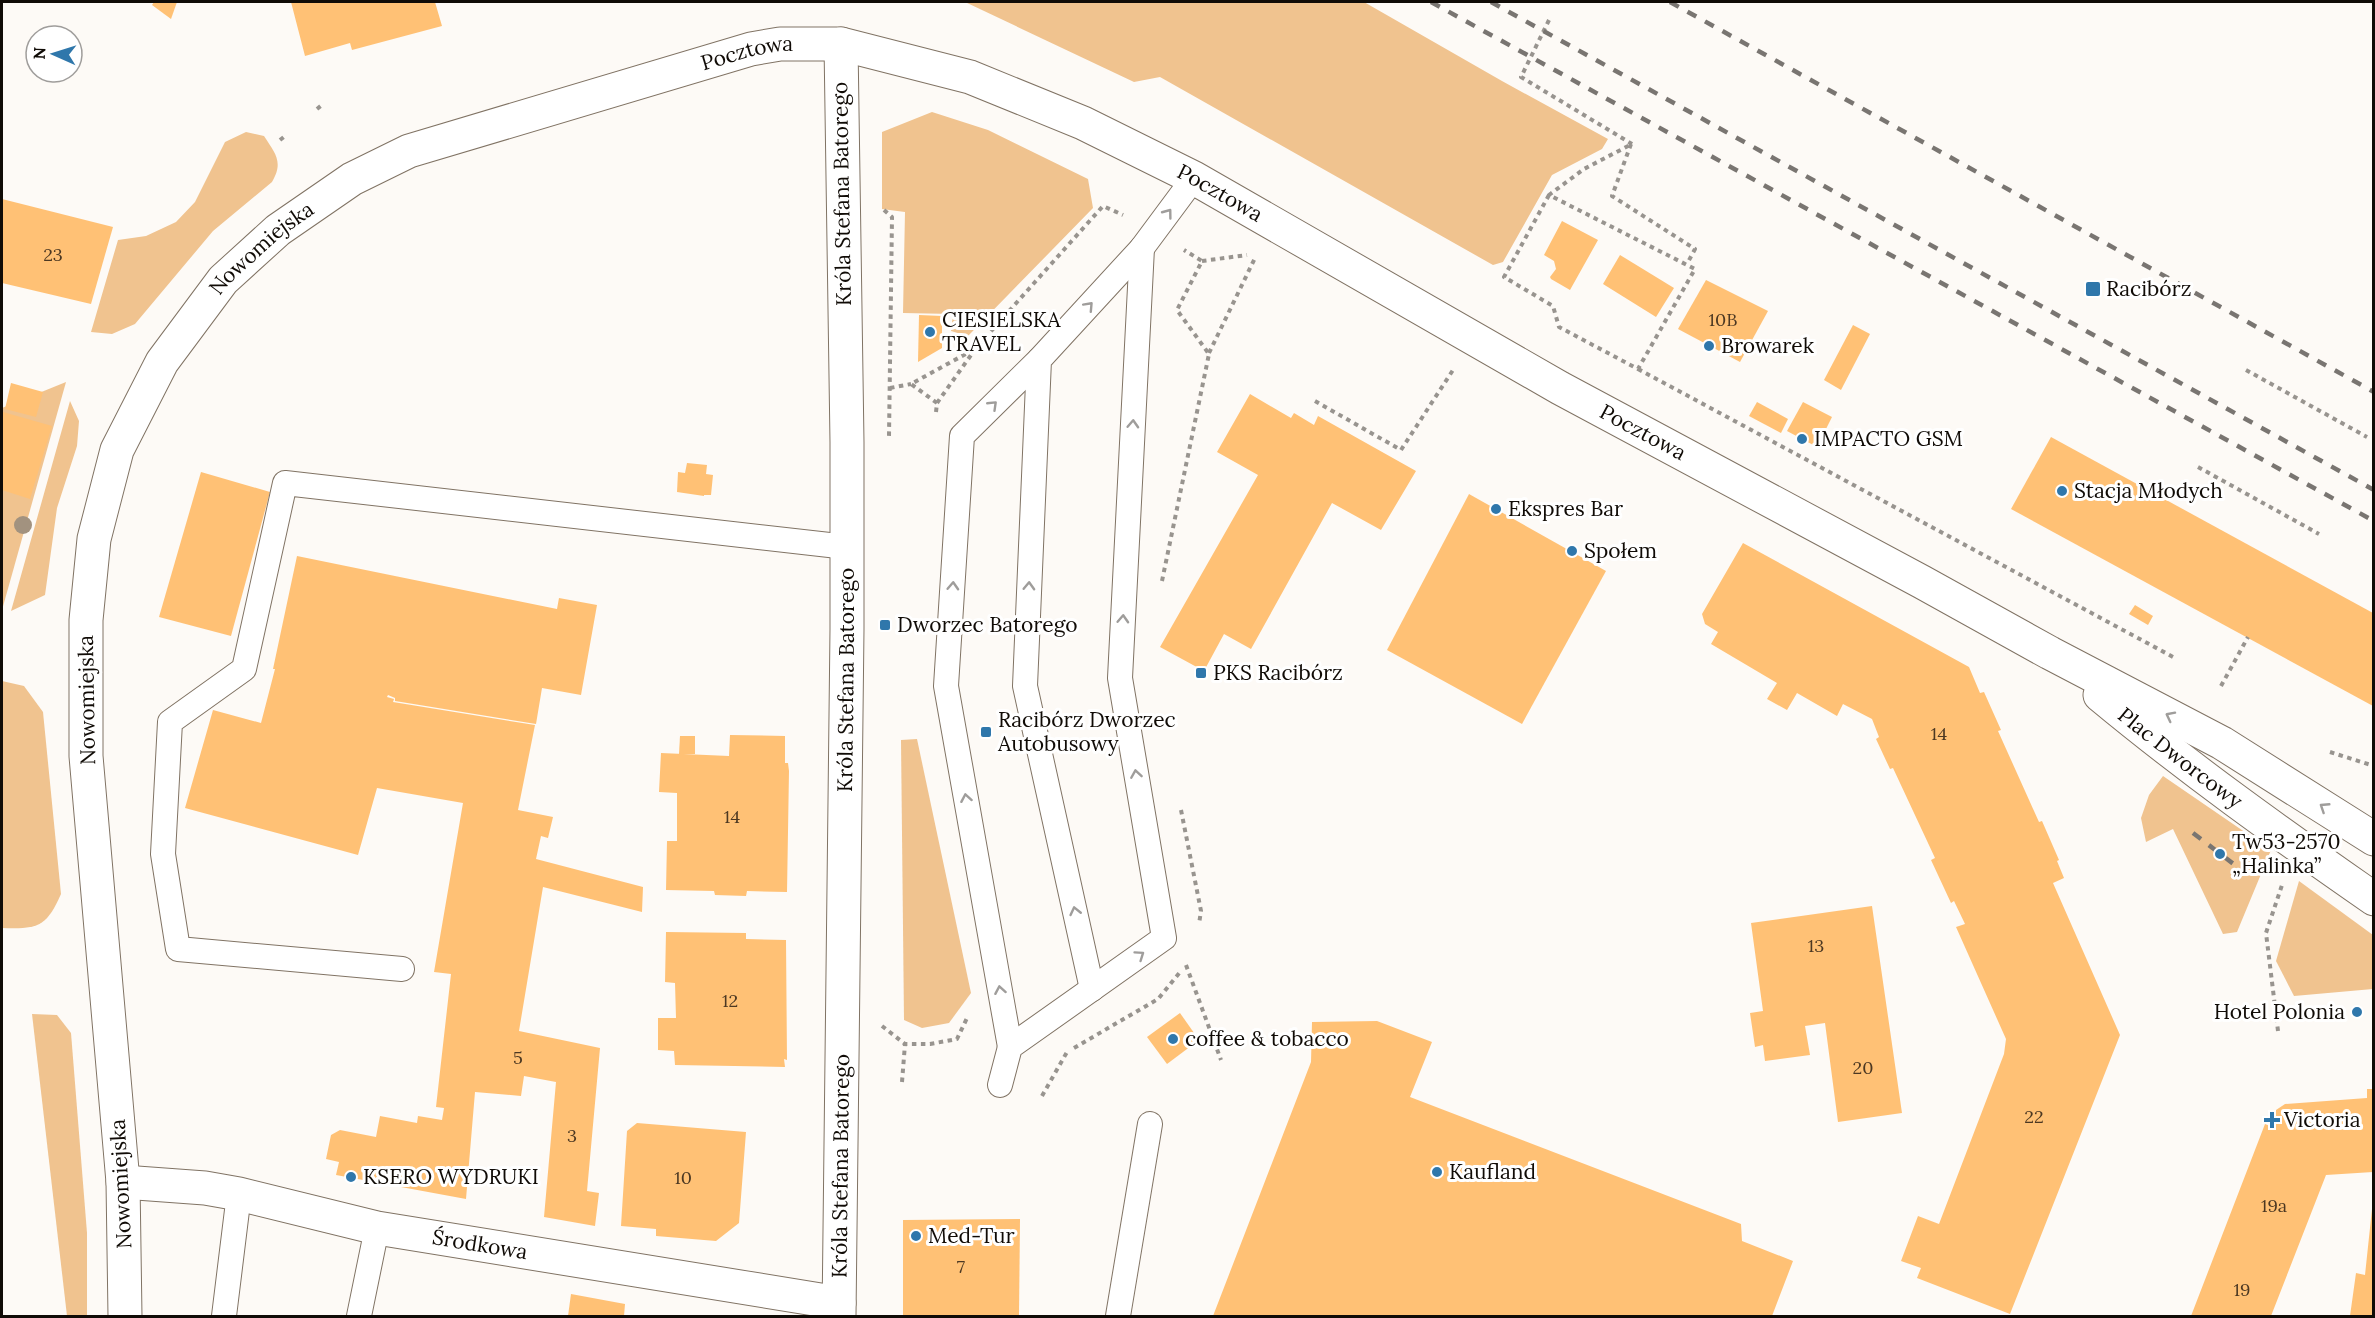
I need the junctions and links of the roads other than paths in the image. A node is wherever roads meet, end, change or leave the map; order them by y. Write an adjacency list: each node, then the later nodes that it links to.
1 (841, 44): 2 (main road, Pocztowa); 3 (main road, Pocztowa); 6 (main road, Króla Stefana Batorego)
2 (1194, 178): 4 (lane, one-way to 2); 7 (main road, Pocztowa)
3 (352, 179): 15 (main road, Nowomiejska)
4 (1142, 248): 5 (lane, one-way to 4); 11 (lane, one-way to 4)
5 (1039, 360): 11 (lane, one-way to 5); 12 (lane, one-way to 5)
6 (847, 547): 10 (lane); 18 (main road, Króla Stefana Batorego)
7 (2036, 646): 8 (main road, Plac Dworcowy, one-way to 7); 9 (main road, Plac Dworcowy)
8 (2373, 839)
9 (2369, 894)
10 (402, 969)
11 (1092, 988): 12 (lane)
12 (1010, 1047): 13 (lane)
13 (1000, 1085)
14 (1150, 1124): 22 (lane)
15 (123, 1182): 16 (main road, Środkowa); 19 (main road, Nowomiejska)
16 (239, 1194): 17 (main road, Środkowa); 20 (lane)
17 (377, 1228): 18 (main road, Środkowa); 21 (lane)
18 (839, 1310)
19 (125, 1317)
20 (224, 1317)
21 (359, 1317)
22 (1118, 1317)

